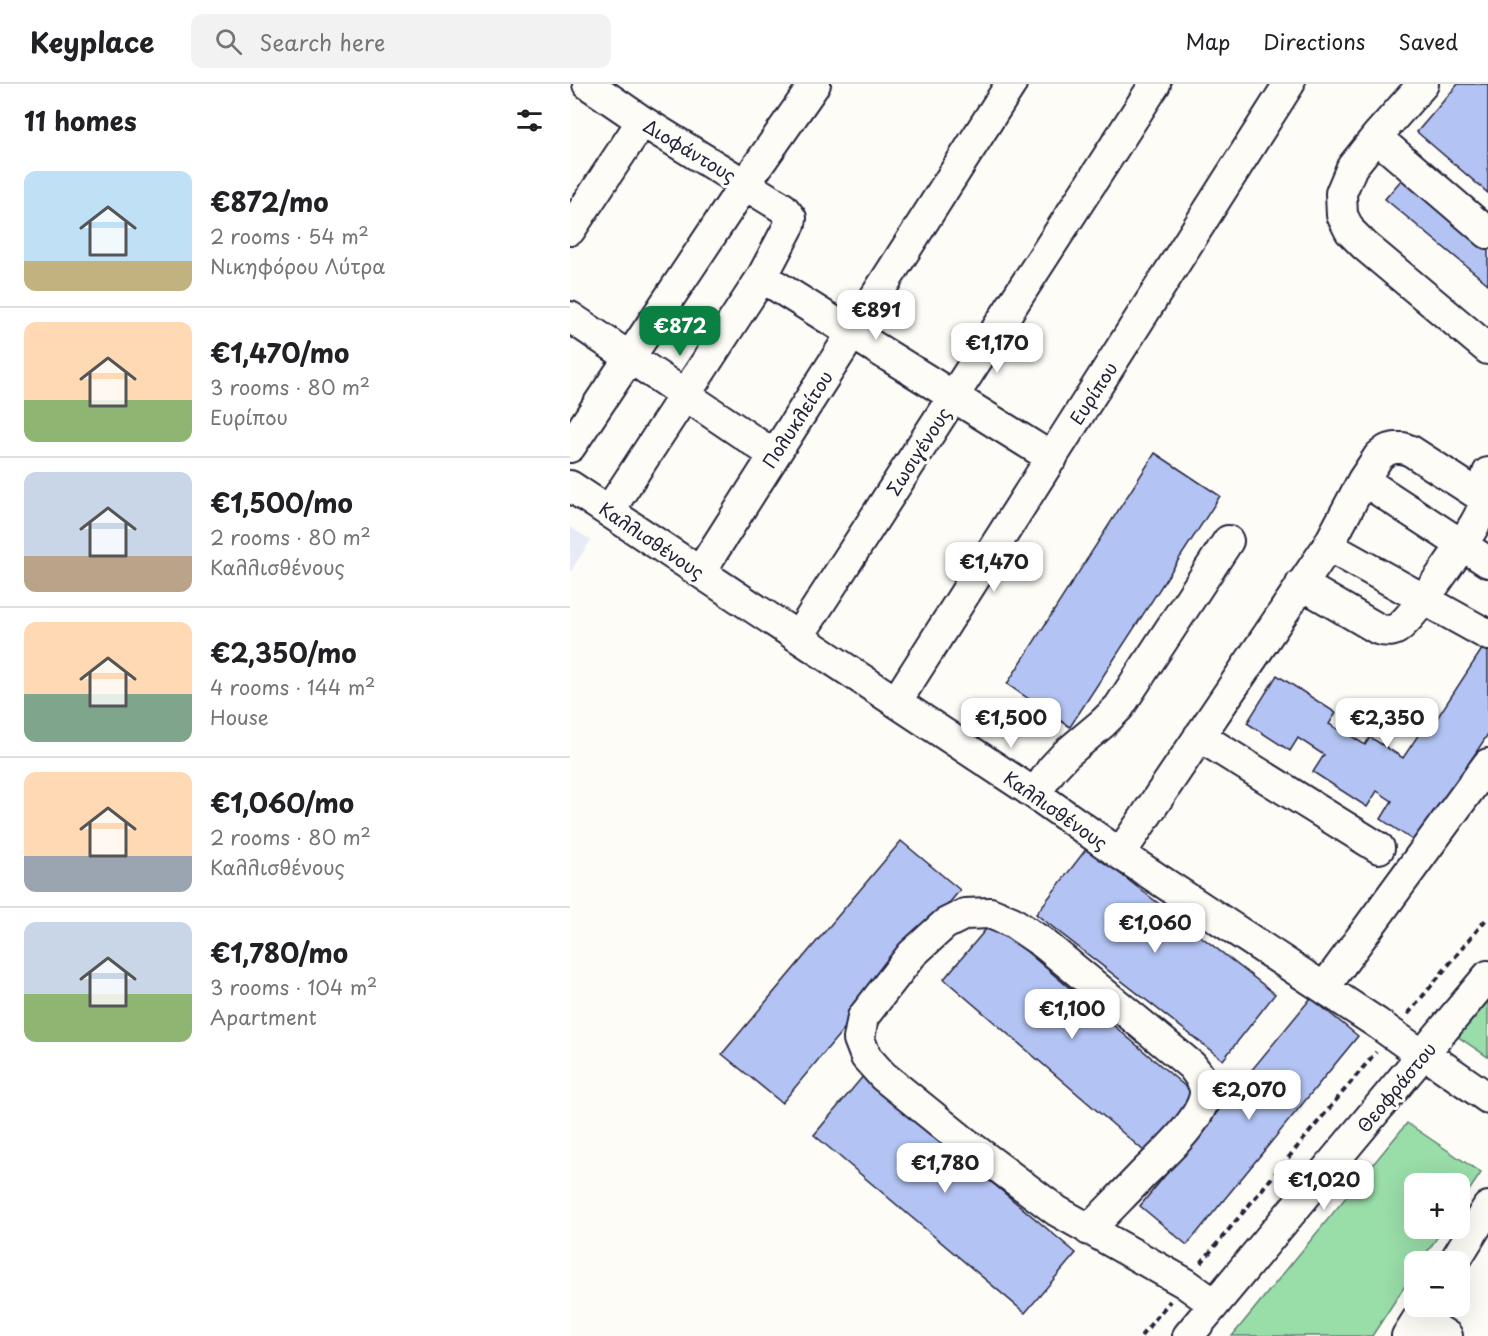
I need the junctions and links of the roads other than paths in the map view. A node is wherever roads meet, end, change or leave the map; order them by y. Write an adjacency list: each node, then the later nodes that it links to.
1 (588, 84): 7 (street, Διοφάντους)
2 (815, 84): 9 (street)
3 (1011, 84): 14 (street, Πολυκλείτου)
4 (1155, 84): 18 (street, Σωσιγένους)
5 (1289, 84): 21 (street, Ευρίπου)
6 (1423, 84): 8 (street)
7 (642, 121): 9 (street, Διοφάντους); 10 (street)
8 (1376, 137): 11 (street); 15 (street)
9 (745, 184): 12 (street, Διοφάντους); 16 (street)
10 (570, 230)
11 (1488, 233)
12 (762, 277): 14 (street); 17 (street)
13 (570, 317): 16 (street)
14 (852, 334): 18 (street); 20 (street, Πολυκλείτου)
15 (1488, 350)
16 (628, 357): 17 (street); 19 (street)
17 (685, 395): 20 (street); 25 (street)
18 (954, 397): 21 (street); 34 (street, Σωσιγένους)
19 (570, 447)
20 (774, 455): 30 (street, Πολυκλείτου)
21 (1052, 458): 35 (street, Ευρίπου)
22 (1363, 480): 24 (street); 27 (street); 28 (street)
23 (570, 486): 25 (street, Καλλισθένους)
24 (1487, 491): 27 (street)
25 (609, 511): 30 (street, Καλλισθένους)
26 (1228, 541): 38 (street)
27 (1461, 544): 29 (street); 32 (street)
28 (1328, 546): 31 (street); 32 (street)
29 (1488, 562)
30 (700, 572): 34 (street, Καλλισθένους)
31 (1301, 584): 32 (street); 36 (street)
32 (1424, 600): 33 (street)
33 (1488, 635)
34 (798, 637): 35 (street, Καλλισθένους)
35 (896, 702): 38 (street, Καλλισθένους)
36 (1199, 736): 39 (street); 40 (street)
37 (1488, 764): 42 (street)
38 (1035, 794): 40 (street, Καλλισθένους)
39 (1379, 848)
40 (1120, 854): 42 (street, Καλλισθένους)
41 (1488, 976): 43 (street, Θεοφράστου)
42 (1324, 988): 43 (street, Καλλισθένους)
43 (1422, 1055): 44 (street, Καλλισθένους); 48 (street, Θεοφράστου)
44 (1488, 1098)
45 (1488, 1207): 47 (street)
46 (1089, 1230): 46 (street); 48 (street)
47 (1461, 1251)
48 (1214, 1304): 50 (street, Θεοφράστου)
49 (1417, 1320): 51 (street)
50 (1188, 1336)
51 (1446, 1336)

